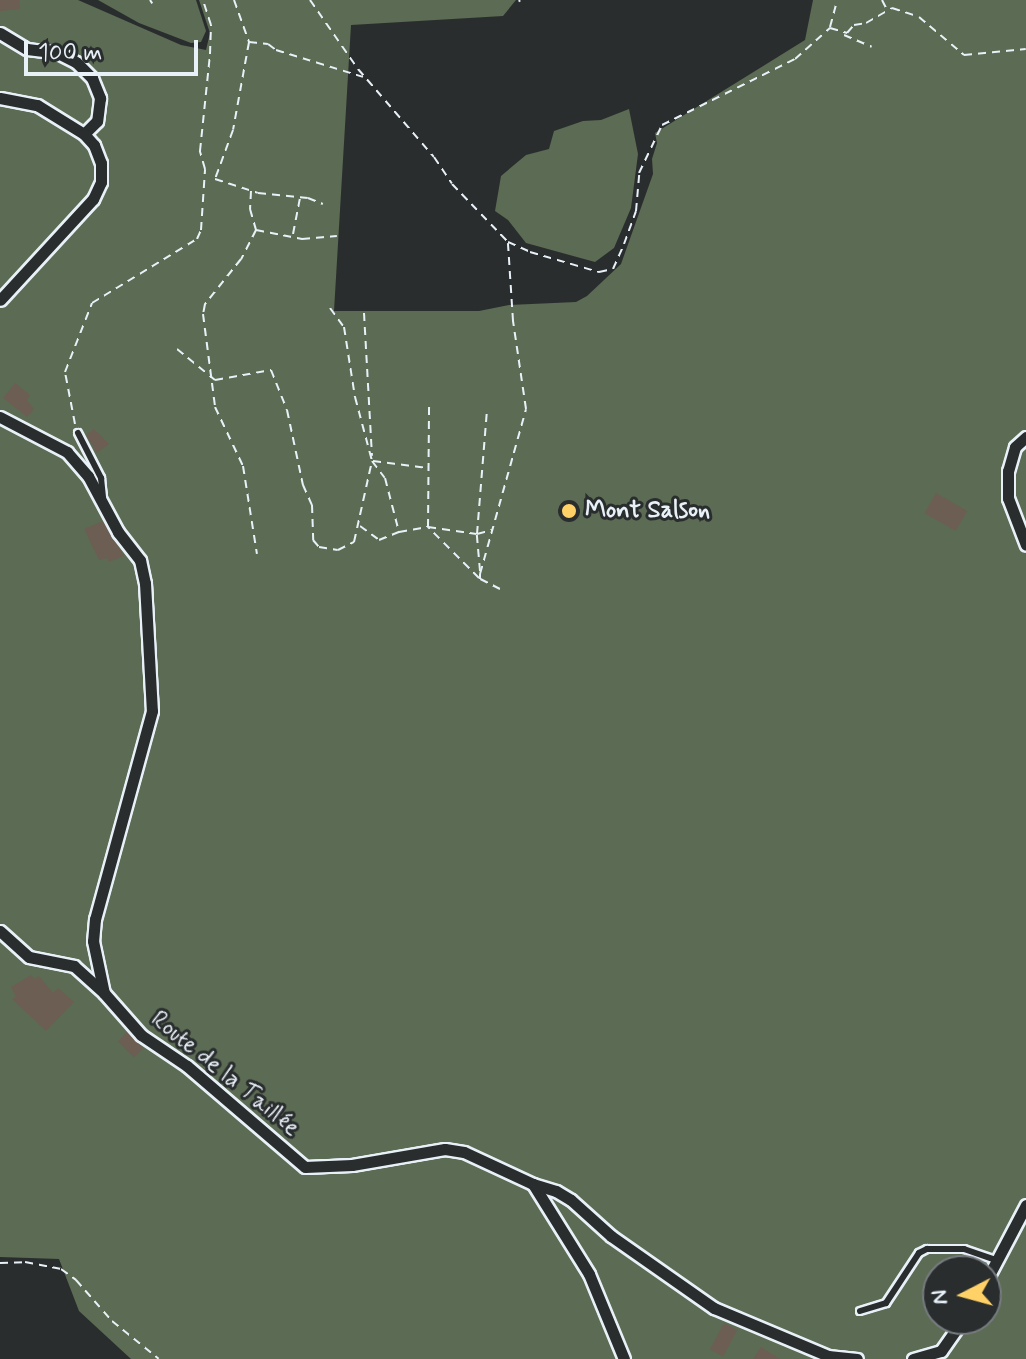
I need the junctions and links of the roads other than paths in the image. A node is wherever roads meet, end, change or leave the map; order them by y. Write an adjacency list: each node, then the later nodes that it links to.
1 (0, 33): 3 (street)
2 (0, 98): 3 (street)
3 (84, 134): 4 (street)
4 (0, 300)
5 (0, 417): 8 (street, Route de la Taillée)
6 (78, 433): 8 (lane)
7 (1026, 437): 9 (street)
8 (103, 501): 11 (street, Route de la Taillée)
9 (1026, 545)
10 (0, 931): 11 (street)
11 (104, 993): 12 (street, Route de la Taillée)
12 (533, 1184): 18 (street); 19 (street, Route de la Taillée)
13 (1026, 1205): 15 (street)
14 (981, 1255): 16 (lane)
15 (999, 1255)
16 (860, 1311)
17 (952, 1335): 20 (street)
18 (624, 1359)
19 (857, 1359)
20 (913, 1359)

